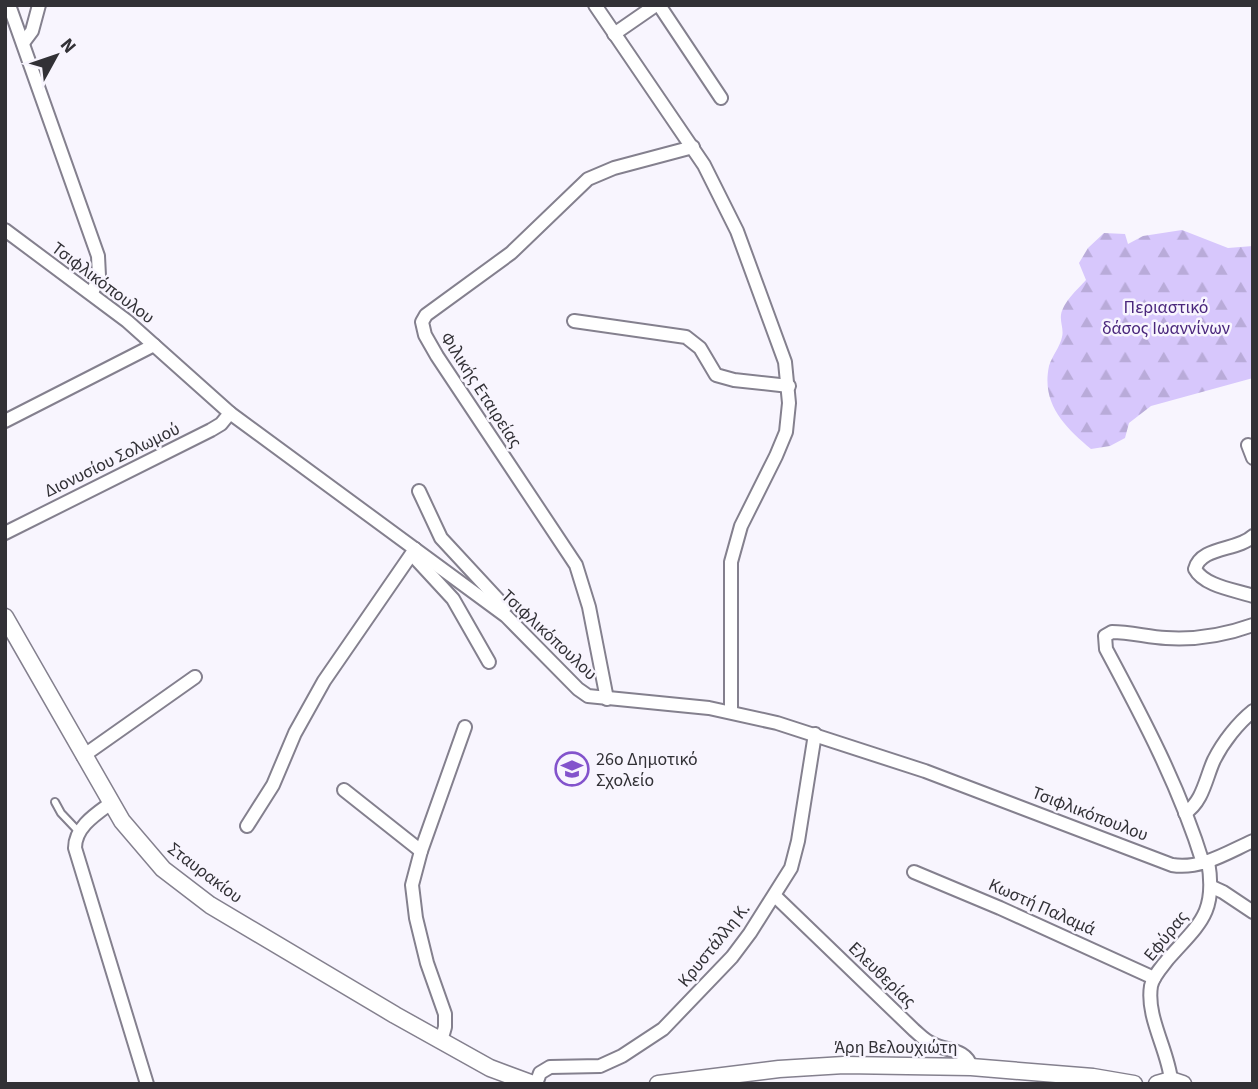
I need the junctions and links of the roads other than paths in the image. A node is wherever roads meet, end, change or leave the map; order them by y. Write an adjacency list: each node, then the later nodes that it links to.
1 (9, 5): 6 (street)
2 (38, 5): 6 (street)
3 (595, 5): 5 (street)
4 (657, 5): 5 (street); 7 (street)
5 (614, 34): 8 (street)
6 (23, 43): 10 (street)
7 (721, 98)
8 (693, 147): 13 (street); 28 (street, Φιλικής Εταιρείας)
9 (5, 230): 10 (street, Τσιφλικόπουλου)
10 (92, 293): 12 (street, Τσιφλικόπουλου)
11 (574, 321): 13 (street)
12 (154, 345): 14 (street, Τσιφλικόπουλου); 15 (street)
13 (789, 386): 29 (street)
14 (230, 413): 19 (street, Διονυσίου Σολωμού); 21 (street, Τσιφλικόπουλου)
15 (5, 421)
16 (1248, 445): 17 (street)
17 (1253, 458)
18 (419, 491): 24 (street)
19 (5, 533)
20 (1253, 536): 22 (street)
21 (415, 549): 24 (street, Τσιφλικόπουλου); 26 (street); 38 (street)
22 (1253, 596)
23 (5, 617): 33 (street, Σταυρακίου)
24 (514, 623): 28 (street, Τσιφλικόπουλου)
25 (1253, 625): 37 (street, Εφύρας)
26 (489, 662)
27 (195, 677): 33 (street)
28 (607, 699): 29 (street, Τσιφλικόπουλου)
29 (731, 711): 32 (street, Τσιφλικόπουλου)
30 (1253, 711): 37 (street)
31 (465, 727): 41 (street)
32 (815, 734): 42 (street, Τσιφλικόπουλου); 45 (street, Κρυστάλλη Κ.)
33 (83, 755): 36 (street, Σταυρακίου)
34 (344, 790): 41 (street)
35 (55, 802): 39 (lane)
36 (111, 803): 39 (street); 48 (street, Σταυρακίου)
37 (1185, 813): 42 (street, Εφύρας)
38 (247, 826)
39 (79, 832): 52 (street)
40 (1253, 841): 42 (street)
41 (421, 851): 48 (street)
42 (1205, 862): 44 (street, Εφύρας)
43 (914, 872): 47 (street, Κωστή Παλαμά)
44 (1212, 887): 46 (street); 47 (street, Εφύρας)
45 (775, 896): 49 (street, Ελευθερίας); 53 (street, Κρυστάλλη Κ.)
46 (1253, 912)
47 (1154, 978): 51 (street, Εφύρας)
48 (441, 1041): 50 (street)
49 (971, 1067): 54 (street, Άρη Βελουχιώτη); 55 (street, Άρη Βελουχιώτη)
50 (500, 1079): 53 (street)
51 (1170, 1082)
52 (147, 1084)
53 (535, 1084)
54 (658, 1084)
55 (1134, 1084)

